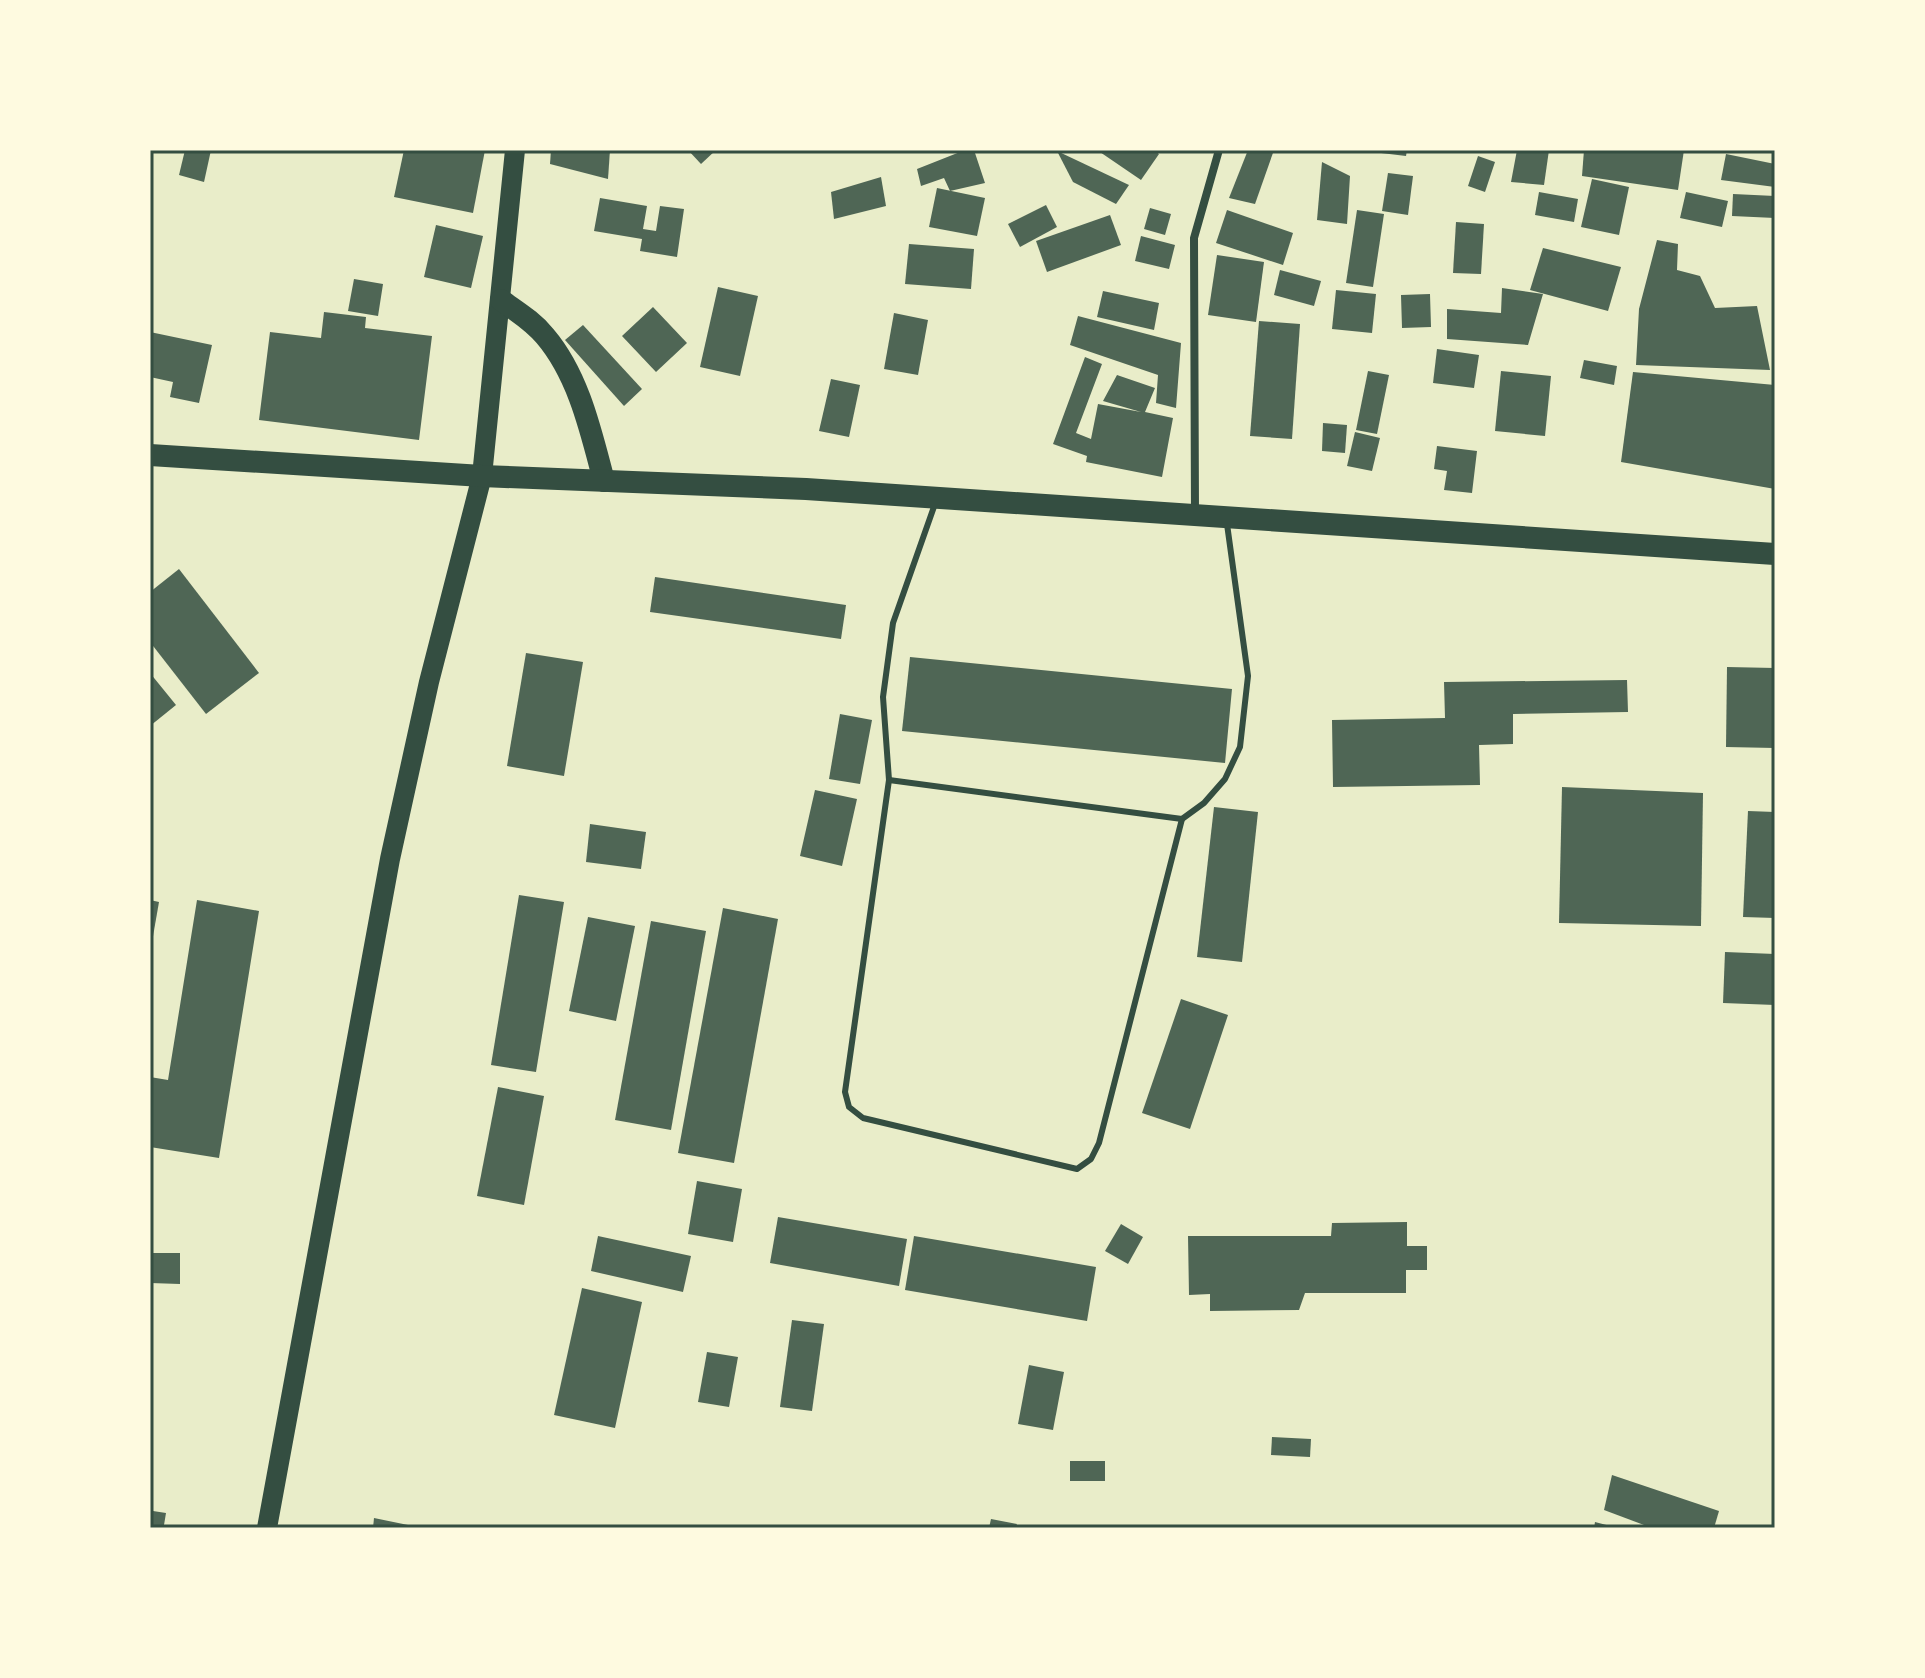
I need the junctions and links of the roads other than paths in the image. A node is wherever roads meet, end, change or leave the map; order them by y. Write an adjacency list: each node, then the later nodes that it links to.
1 (515, 150): 3 (main road)
2 (1219, 150): 8 (street)
3 (501, 300): 5 (main road); 6 (highway)
4 (150, 455): 5 (highway)
5 (482, 476): 6 (highway); 13 (main road)
6 (604, 481): 7 (highway)
7 (937, 498): 8 (highway); 11 (lane)
8 (1196, 515): 9 (highway)
9 (1226, 516): 10 (highway); 12 (lane)
10 (1775, 554)
11 (889, 780): 12 (lane); 12 (lane)
12 (1182, 819)
13 (267, 1528)

